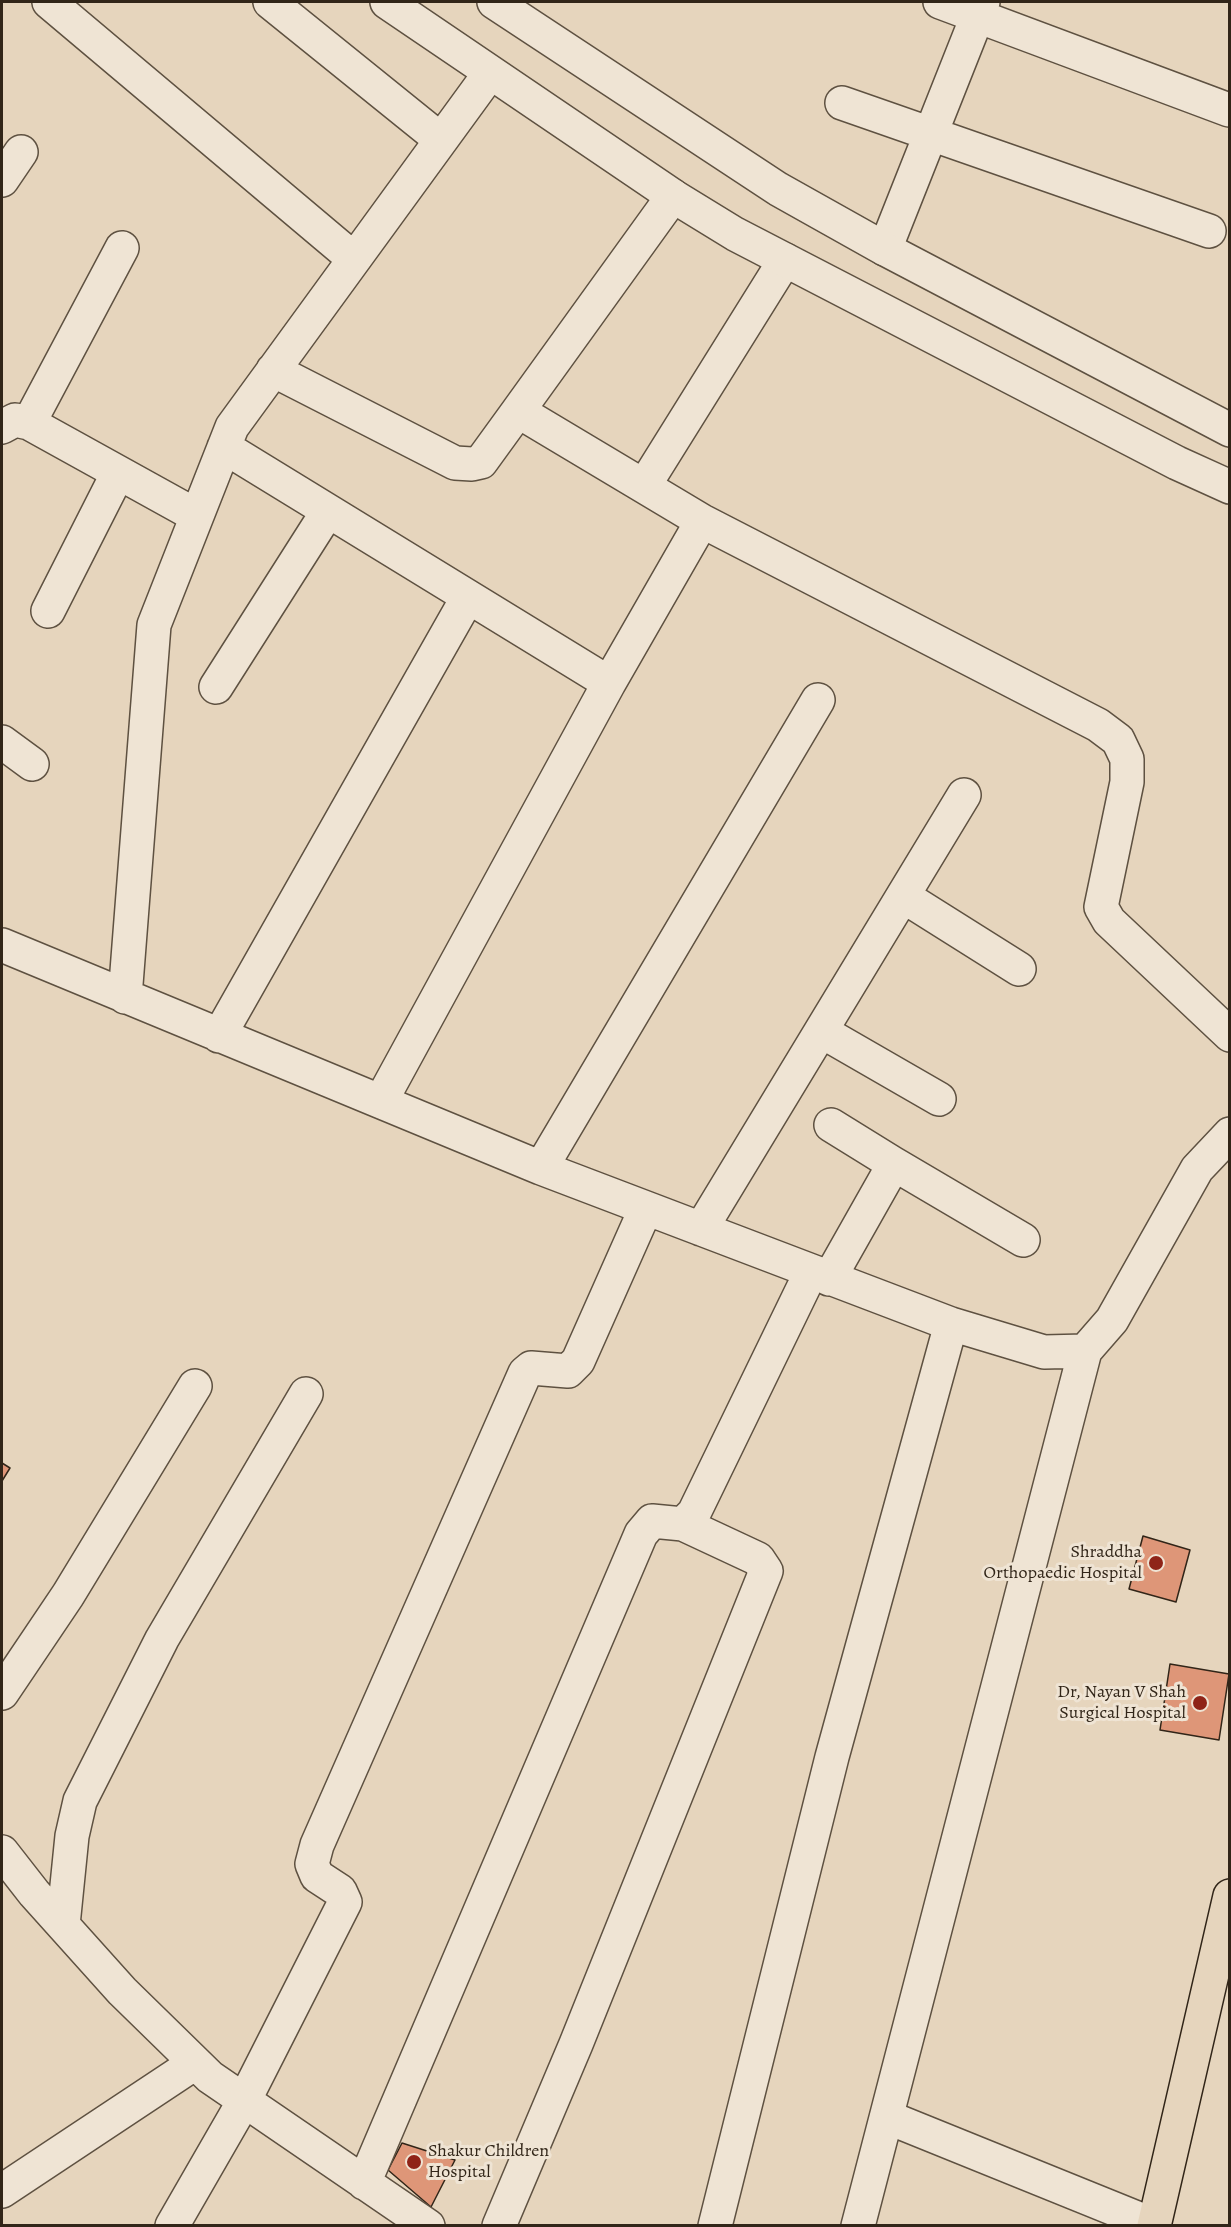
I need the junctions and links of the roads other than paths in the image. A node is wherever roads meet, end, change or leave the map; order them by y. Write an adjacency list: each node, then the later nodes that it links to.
1 (49, 2): 18 (street)
2 (270, 2): 11 (street)
3 (387, 2): 7 (street)
4 (494, 2): 17 (street)
5 (940, 2): 6 (street)
6 (980, 8): 9 (street); 10 (street)
7 (490, 73): 11 (street); 14 (street)
8 (842, 103): 10 (street)
9 (1229, 110)
10 (930, 134): 15 (street); 17 (street)
11 (441, 140): 18 (street)
12 (21, 152): 13 (street)
13 (2, 180)
14 (674, 196): 19 (street); 21 (street)
15 (1209, 231)
16 (122, 248): 22 (street)
17 (885, 249): 23 (street)
18 (354, 260): 20 (street)
19 (785, 260): 26 (street); 27 (street)
20 (273, 370): 21 (street); 24 (street)
21 (518, 411): 26 (street)
22 (15, 425): 25 (street)
23 (1230, 430)
24 (224, 447): 28 (street); 29 (street)
25 (118, 473): 29 (street); 32 (street)
26 (644, 486): 30 (street)
27 (1230, 487)
28 (328, 511): 31 (street); 34 (street)
29 (197, 516): 42 (street)
30 (702, 521): 33 (street); 44 (street)
31 (468, 597): 33 (street); 45 (street)
32 (48, 611)
33 (609, 683): 47 (street)
34 (216, 687)
35 (818, 700): 51 (street)
36 (2, 742): 37 (street)
37 (32, 764)
38 (964, 795): 39 (street)
39 (903, 896): 41 (street); 43 (street)
40 (2, 945): 42 (street)
41 (1019, 969)
42 (125, 998): 45 (street)
43 (821, 1031): 46 (street); 53 (street)
44 (1230, 1035)
45 (219, 1036): 47 (street)
46 (939, 1100)
47 (381, 1101): 51 (street)
48 (831, 1125): 50 (street)
49 (1230, 1134): 57 (street)
50 (894, 1164): 54 (street); 55 (street)
51 (541, 1168): 52 (street)
52 (646, 1208): 53 (street); 67 (street)
53 (701, 1229): 55 (street)
54 (1023, 1240)
55 (820, 1275): 56 (street); 60 (street)
56 (951, 1324): 57 (street); 75 (street)
57 (1085, 1351): 68 (street)
58 (195, 1386): 61 (street)
59 (306, 1394): 64 (street)
60 (683, 1524): 69 (street); 74 (street)
61 (2, 1693)
62 (2, 1852): 64 (street)
63 (1230, 1896): 71 (main road)
64 (63, 1925): 66 (street)
65 (1230, 1976): 77 (main road)
66 (195, 2062): 67 (street); 70 (street)
67 (244, 2101): 69 (street); 72 (street)
68 (887, 2117): 71 (street); 76 (street)
69 (364, 2183): 73 (street)
70 (2, 2190)
71 (1154, 2225)
72 (172, 2226)
73 (428, 2226)
74 (499, 2226)
75 (715, 2226)
76 (858, 2226)
77 (1173, 2226)

